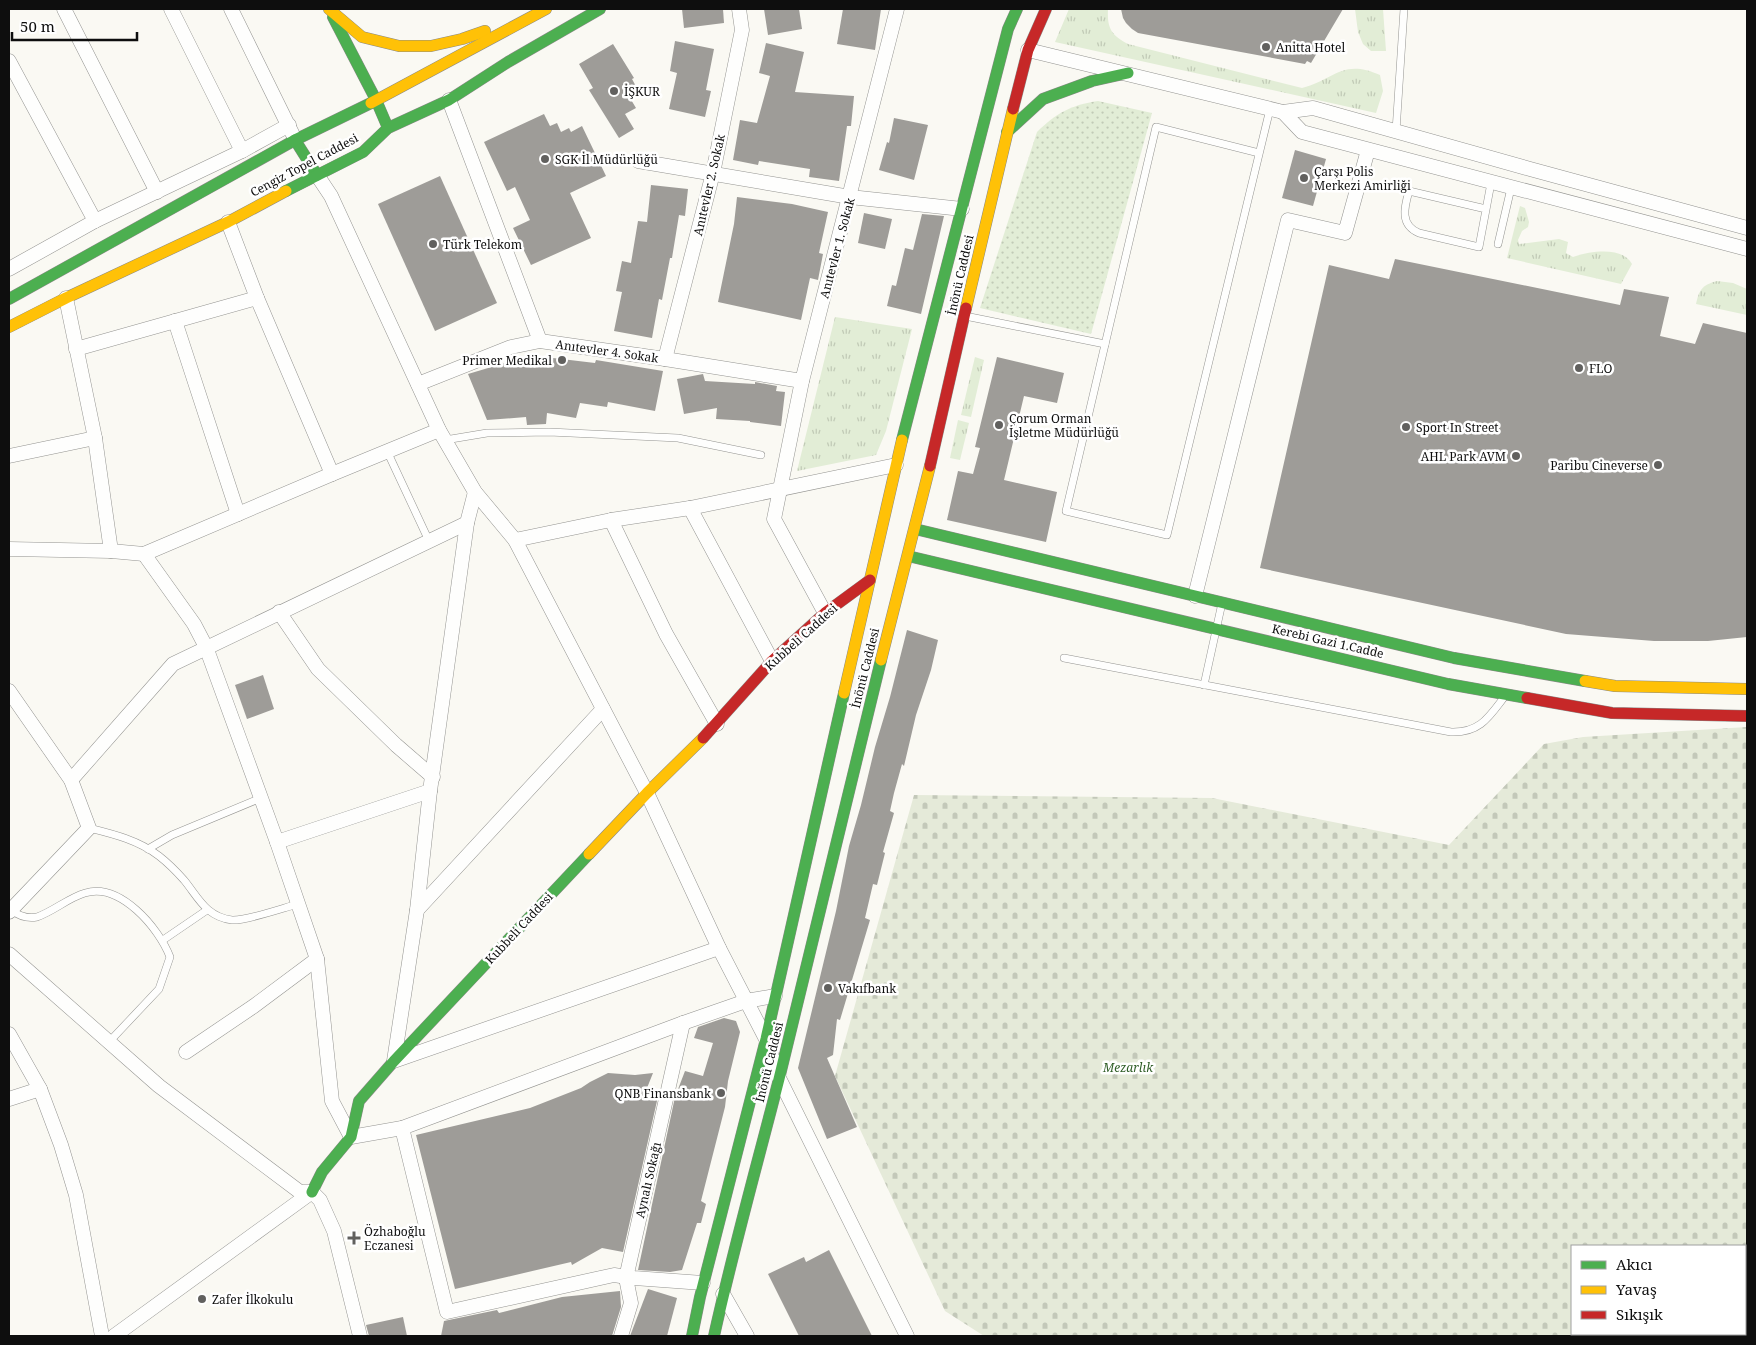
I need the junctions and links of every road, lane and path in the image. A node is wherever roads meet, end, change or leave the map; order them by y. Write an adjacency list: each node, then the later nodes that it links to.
1 (64, 9): 31 (street)
2 (171, 9): 24 (street)
3 (231, 9): 18 (street)
4 (329, 9): 5 (street); 15 (street)
5 (544, 9): 15 (street, Cengiz Topel Caddesi)
6 (600, 9): 16 (street, Cengiz Topel Caddesi)
7 (739, 9): 27 (street, Anıtevler 2. Sokak)
8 (897, 9): 32 (street, Anıtevler 1. Sokak)
9 (1017, 9): 33 (street, İnönü Caddesi)
10 (1046, 9): 12 (street, İnönü Caddesi)
11 (1404, 9): 20 (lane)
12 (1028, 50): 14 (street); 21 (street, İnönü Caddesi)
13 (9, 61): 35 (street)
14 (1128, 73): 17 (street); 21 (street)
15 (376, 100): 19 (street); 22 (street, Cengiz Topel Caddesi)
16 (449, 100): 19 (street, Cengiz Topel Caddesi); 47 (street)
17 (1276, 110): 20 (street); 23 (street); 25 (lane)
18 (289, 125): 22 (street); 24 (street)
19 (388, 128): 28 (street, Cengiz Topel Caddesi)
20 (1396, 131): 37 (street)
21 (1007, 132): 44 (street, İnönü Caddesi)
22 (295, 140): 28 (street); 43 (street, Cengiz Topel Caddesi)
23 (1368, 150): 29 (street); 75 (street)
24 (242, 151): 31 (street)
25 (1259, 153): 48 (lane); 48 (lane)
26 (638, 161): 27 (street)
27 (713, 173): 32 (street); 50 (street, Anıtevler 2. Sokak)
28 (317, 174): 36 (street, Cengiz Topel Caddesi); 52 (street)
29 (1491, 183): 30 (street); 34 (lane)
30 (1511, 188): 38 (lane); 39 (street)
31 (157, 192): 35 (street)
32 (850, 197): 33 (street); 51 (street, Anıtevler 1. Sokak)
33 (962, 209): 58 (street, İnönü Caddesi)
34 (1486, 209): 34 (lane)
35 (95, 221): 40 (street)
36 (228, 222): 41 (street, Cengiz Topel Caddesi); 42 (street)
37 (1747, 228)
38 (1498, 244)
39 (1747, 249)
40 (9, 269)
41 (66, 298): 46 (street, Cengiz Topel Caddesi); 49 (street)
42 (257, 298): 45 (street); 59 (street)
43 (9, 299)
44 (964, 315): 48 (lane); 66 (street, İnönü Caddesi)
45 (175, 321): 49 (street); 63 (street)
46 (9, 327)
47 (540, 342): 50 (street, Anıtevler 4. Sokak); 52 (street, Anıtevler 4. Sokak)
48 (1105, 344)
49 (76, 349): 54 (street)
50 (665, 359): 51 (street, Anıtevler 4. Sokak)
51 (802, 381): 60 (street, Anıtevler 1. Sokak)
52 (418, 384): 53 (street)
53 (442, 435): 55 (street); 56 (lane); 61 (street)
54 (95, 438): 57 (street); 70 (street)
55 (388, 451): 59 (street); 68 (lane)
56 (762, 455)
57 (9, 456)
58 (896, 465): 60 (street); 73 (street, İnönü Caddesi)
59 (332, 474): 63 (street)
60 (780, 489): 62 (street); 77 (street, Anıtevler 1. Sokak)
61 (475, 492): 65 (street); 67 (street)
62 (690, 508): 64 (street); 81 (street)
63 (238, 514): 71 (street)
64 (612, 520): 67 (street); 88 (street)
65 (467, 522): 68 (street); 90 (street)
66 (915, 529): 72 (street, İnönü Caddesi); 75 (street, Kerebi Gazi 1.Cadde)
67 (515, 540): 86 (street)
68 (429, 541): 76 (street)
69 (9, 549): 70 (street)
70 (111, 551): 71 (street)
71 (144, 554): 79 (street)
72 (908, 556): 75 (street, Kerebi Gazi 1.Cadde); 112 (street, İnönü Caddesi)
73 (870, 580): 77 (street, Kubbeli Caddesi); 104 (street, İnönü Caddesi)
74 (1222, 603): 75 (street, Kerebi Gazi 1.Cadde); 78 (lane); 83 (street, Kerebi Gazi 1.Cadde)
75 (1191, 609): 78 (street, Kerebi Gazi 1.Cadde)
76 (279, 612): 79 (street); 90 (street)
77 (825, 613): 81 (street, Kubbeli Caddesi)
78 (1216, 629): 82 (lane); 85 (street, Kerebi Gazi 1.Cadde)
79 (206, 647): 89 (street); 92 (street)
80 (1064, 658): 82 (lane)
81 (772, 661): 88 (street, Kubbeli Caddesi)
82 (1204, 685): 85 (lane)
83 (1747, 690)
84 (9, 691): 89 (street)
85 (1507, 694): 87 (street, Kerebi Gazi 1.Cadde)
86 (603, 709): 91 (street); 98 (street)
87 (1747, 716)
88 (716, 724): 91 (street, Kubbeli Caddesi)
89 (71, 780): 93 (street)
90 (432, 784): 94 (street); 98 (street)
91 (647, 793): 101 (street); 111 (street, Kubbeli Caddesi)
92 (261, 798): 94 (street); 95 (lane)
93 (89, 828): 95 (lane); 99 (street)
94 (277, 842): 96 (street)
95 (148, 849): 97 (lane)
96 (298, 904): 97 (lane); 103 (street)
97 (207, 910): 100 (lane)
98 (417, 910): 111 (street)
99 (10, 911): 100 (lane)
100 (163, 940): 109 (lane)
101 (719, 948): 105 (street); 111 (street)
102 (9, 954): 109 (street)
103 (317, 958): 110 (street); 116 (street)
104 (775, 996): 105 (street); 108 (street, İnönü Caddesi)
105 (746, 1002): 106 (street); 108 (street)
106 (683, 1023): 115 (street); 118 (street, Aynalı Sokağı)
107 (9, 1034): 113 (street)
108 (766, 1039): 112 (street); 119 (street, İnönü Caddesi)
109 (109, 1042): 117 (street)
110 (186, 1052)
111 (394, 1061): 116 (street, Kubbeli Caddesi)
112 (779, 1078): 120 (street, İnönü Caddesi); 128 (street)
113 (40, 1089): 114 (street); 121 (street)
114 (9, 1099)
115 (402, 1128): 116 (street); 118 (street)
116 (350, 1138): 117 (street, Kubbeli Caddesi)
117 (312, 1192): 122 (street); 123 (street)
118 (626, 1278): 119 (street); 124 (street, Aynalı Sokağı)
119 (703, 1283): 125 (street, İnönü Caddesi)
120 (723, 1294): 126 (street, İnönü Caddesi); 127 (street)
121 (102, 1336)
122 (114, 1336)
123 (360, 1336)
124 (621, 1336)
125 (692, 1336)
126 (714, 1336)
127 (747, 1336)
128 (907, 1336)

